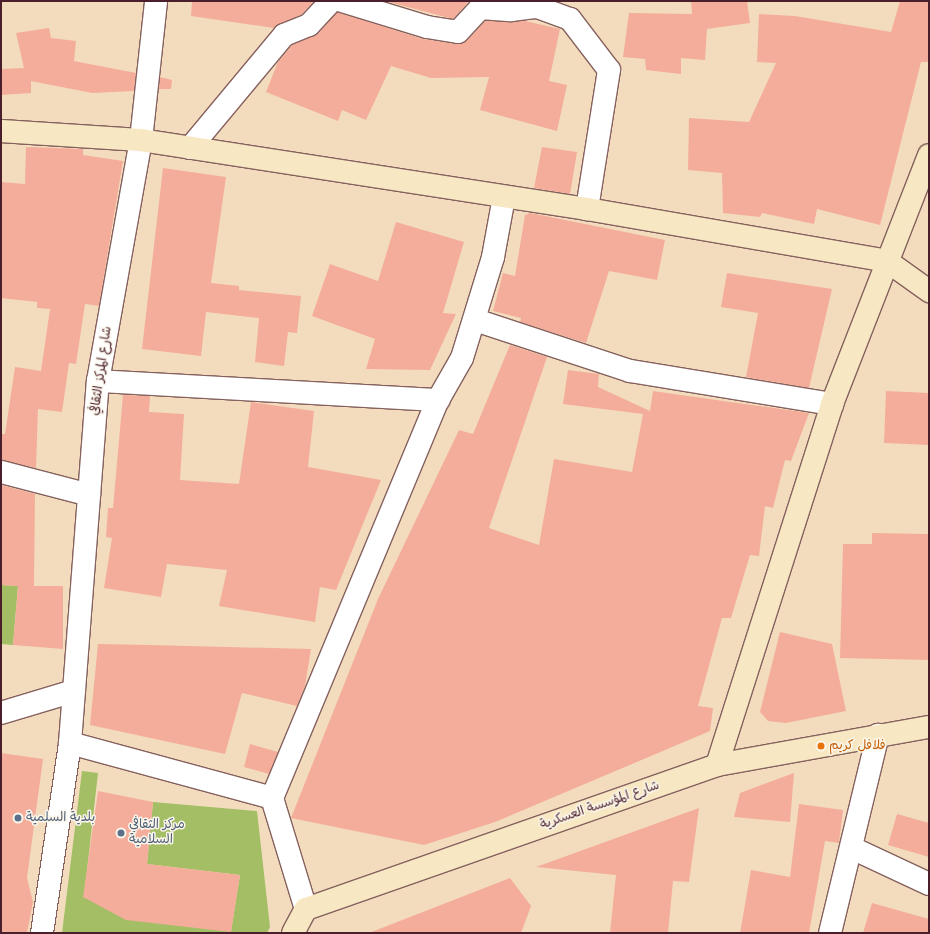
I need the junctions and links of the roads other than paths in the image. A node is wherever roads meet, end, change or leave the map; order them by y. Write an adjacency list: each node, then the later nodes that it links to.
1 (156, 1): 6 (street, شارع المركز الثقافي)
2 (331, 1): 7 (street)
3 (342, 1): 4 (street)
4 (538, 4): 10 (street)
5 (1, 131): 6 (street)
6 (141, 140): 7 (street); 14 (street, شارع المركز الثقافي)
7 (190, 148): 9 (street)
8 (929, 155): 11 (street)
9 (504, 197): 10 (street); 13 (street)
10 (587, 209): 11 (street)
11 (887, 261): 12 (street); 16 (street)
12 (929, 290)
13 (475, 320): 15 (street); 16 (street)
14 (98, 381): 15 (street); 18 (street, شارع المركز الثقافي)
15 (438, 400): 25 (street)
16 (832, 404): 24 (street)
17 (1, 472): 18 (street)
18 (89, 495): 19 (street, شارع المركز الثقافي)
19 (74, 691): 20 (street); 23 (street, شارع المركز الثقافي)
20 (1, 713)
21 (929, 727): 22 (street, شارع المؤسسة العسكرية)
22 (878, 735): 24 (street, شارع المؤسسة العسكرية); 26 (street)
23 (70, 743): 25 (street); 29 (street, شارع المركز الثقافي)
24 (717, 765): 28 (street, شارع المؤسسة العسكرية)
25 (272, 798): 28 (street)
26 (852, 848): 27 (street); 31 (street)
27 (929, 884)
28 (306, 910): 30 (street)
29 (42, 933)
30 (294, 933)
31 (830, 933)

